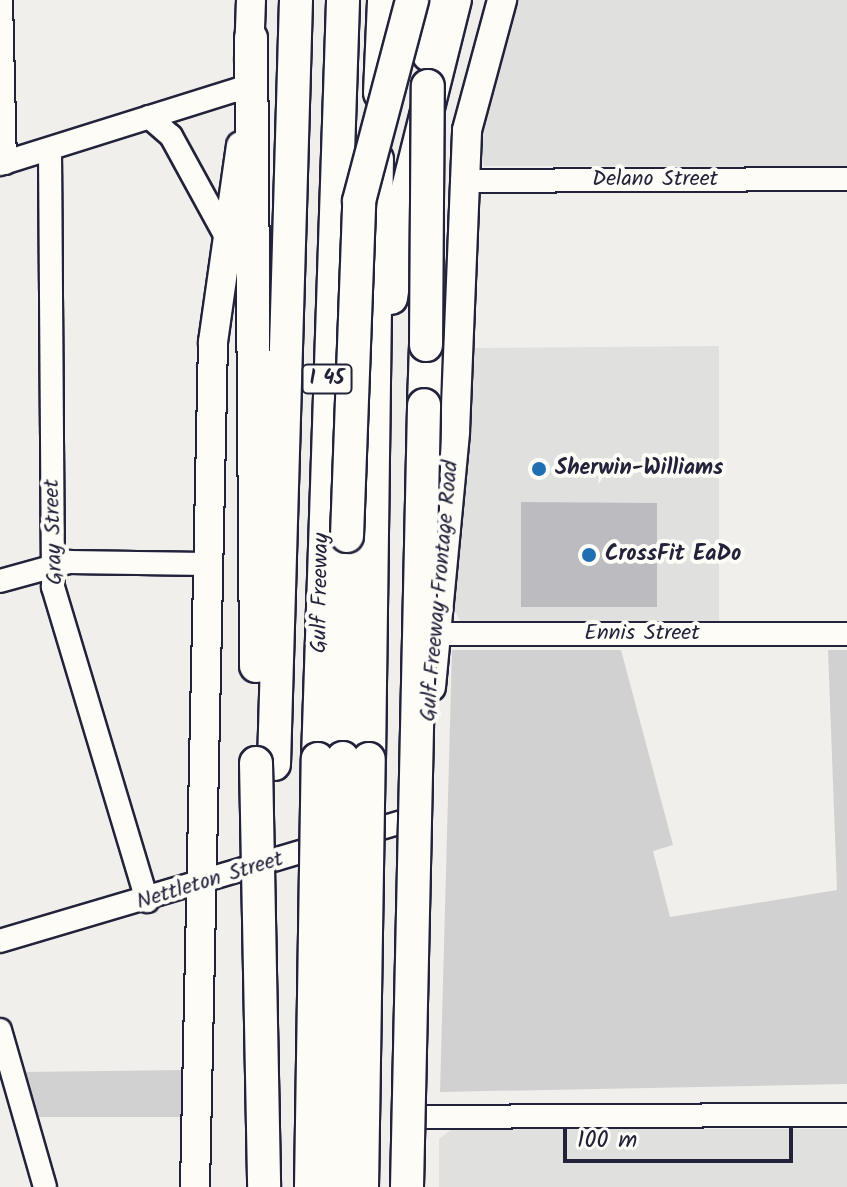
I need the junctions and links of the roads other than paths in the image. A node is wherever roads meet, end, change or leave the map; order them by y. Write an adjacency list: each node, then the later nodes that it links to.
1 (1, 0): 13 (street)
2 (251, 0): 9 (main road)
3 (296, 0): 24 (highway)
4 (343, 0): 23 (highway, Gulf Freeway / I 45)
5 (384, 0): 17 (highway, Gulf Freeway / I 45)
6 (412, 0): 23 (highway, Gulf Freeway / I 45, bridge)
7 (502, 0): 15 (main road, Gulf Freeway Frontage Road)
8 (448, 3): 17 (highway); 38 (highway, bridge)
9 (251, 38): 10 (main road); 24 (highway)
10 (245, 87): 11 (street); 16 (main road)
11 (149, 117): 12 (street); 16 (street)
12 (50, 151): 13 (street); 19 (street, Gray Street)
13 (3, 164)
14 (847, 179): 15 (street, Delano Street)
15 (462, 181): 21 (main road, Gulf Freeway Frontage Road)
16 (224, 233): 18 (main road)
17 (375, 385): 23 (highway, Gulf Freeway / I 45)
18 (206, 564): 19 (street); 26 (main road)
19 (51, 566): 20 (street); 27 (street, Gray Street)
20 (0, 581)
21 (436, 634): 22 (street, Ennis Street); 25 (main road, Gulf Freeway Frontage Road)
22 (847, 634)
23 (344, 759): 35 (highway, Gulf Freeway / I 45, bridge); 36 (highway, Gulf Freeway / I 45, bridge); 37 (highway, Gulf Freeway / I 45, bridge)
24 (265, 764): 34 (highway, bridge)
25 (418, 817): 26 (street, Nettleton Street); 31 (main road, Gulf Freeway Frontage Road)
26 (200, 884): 27 (street, Nettleton Street); 33 (main road)
27 (147, 901): 28 (street, Nettleton Street)
28 (0, 941)
29 (0, 1030): 32 (street)
30 (847, 1115): 31 (street)
31 (417, 1117): 39 (main road, Gulf Freeway Frontage Road)
32 (45, 1187)
33 (195, 1187)
34 (265, 1187)
35 (311, 1187)
36 (336, 1187)
37 (362, 1187)
38 (407, 1187)
39 (423, 1187)

